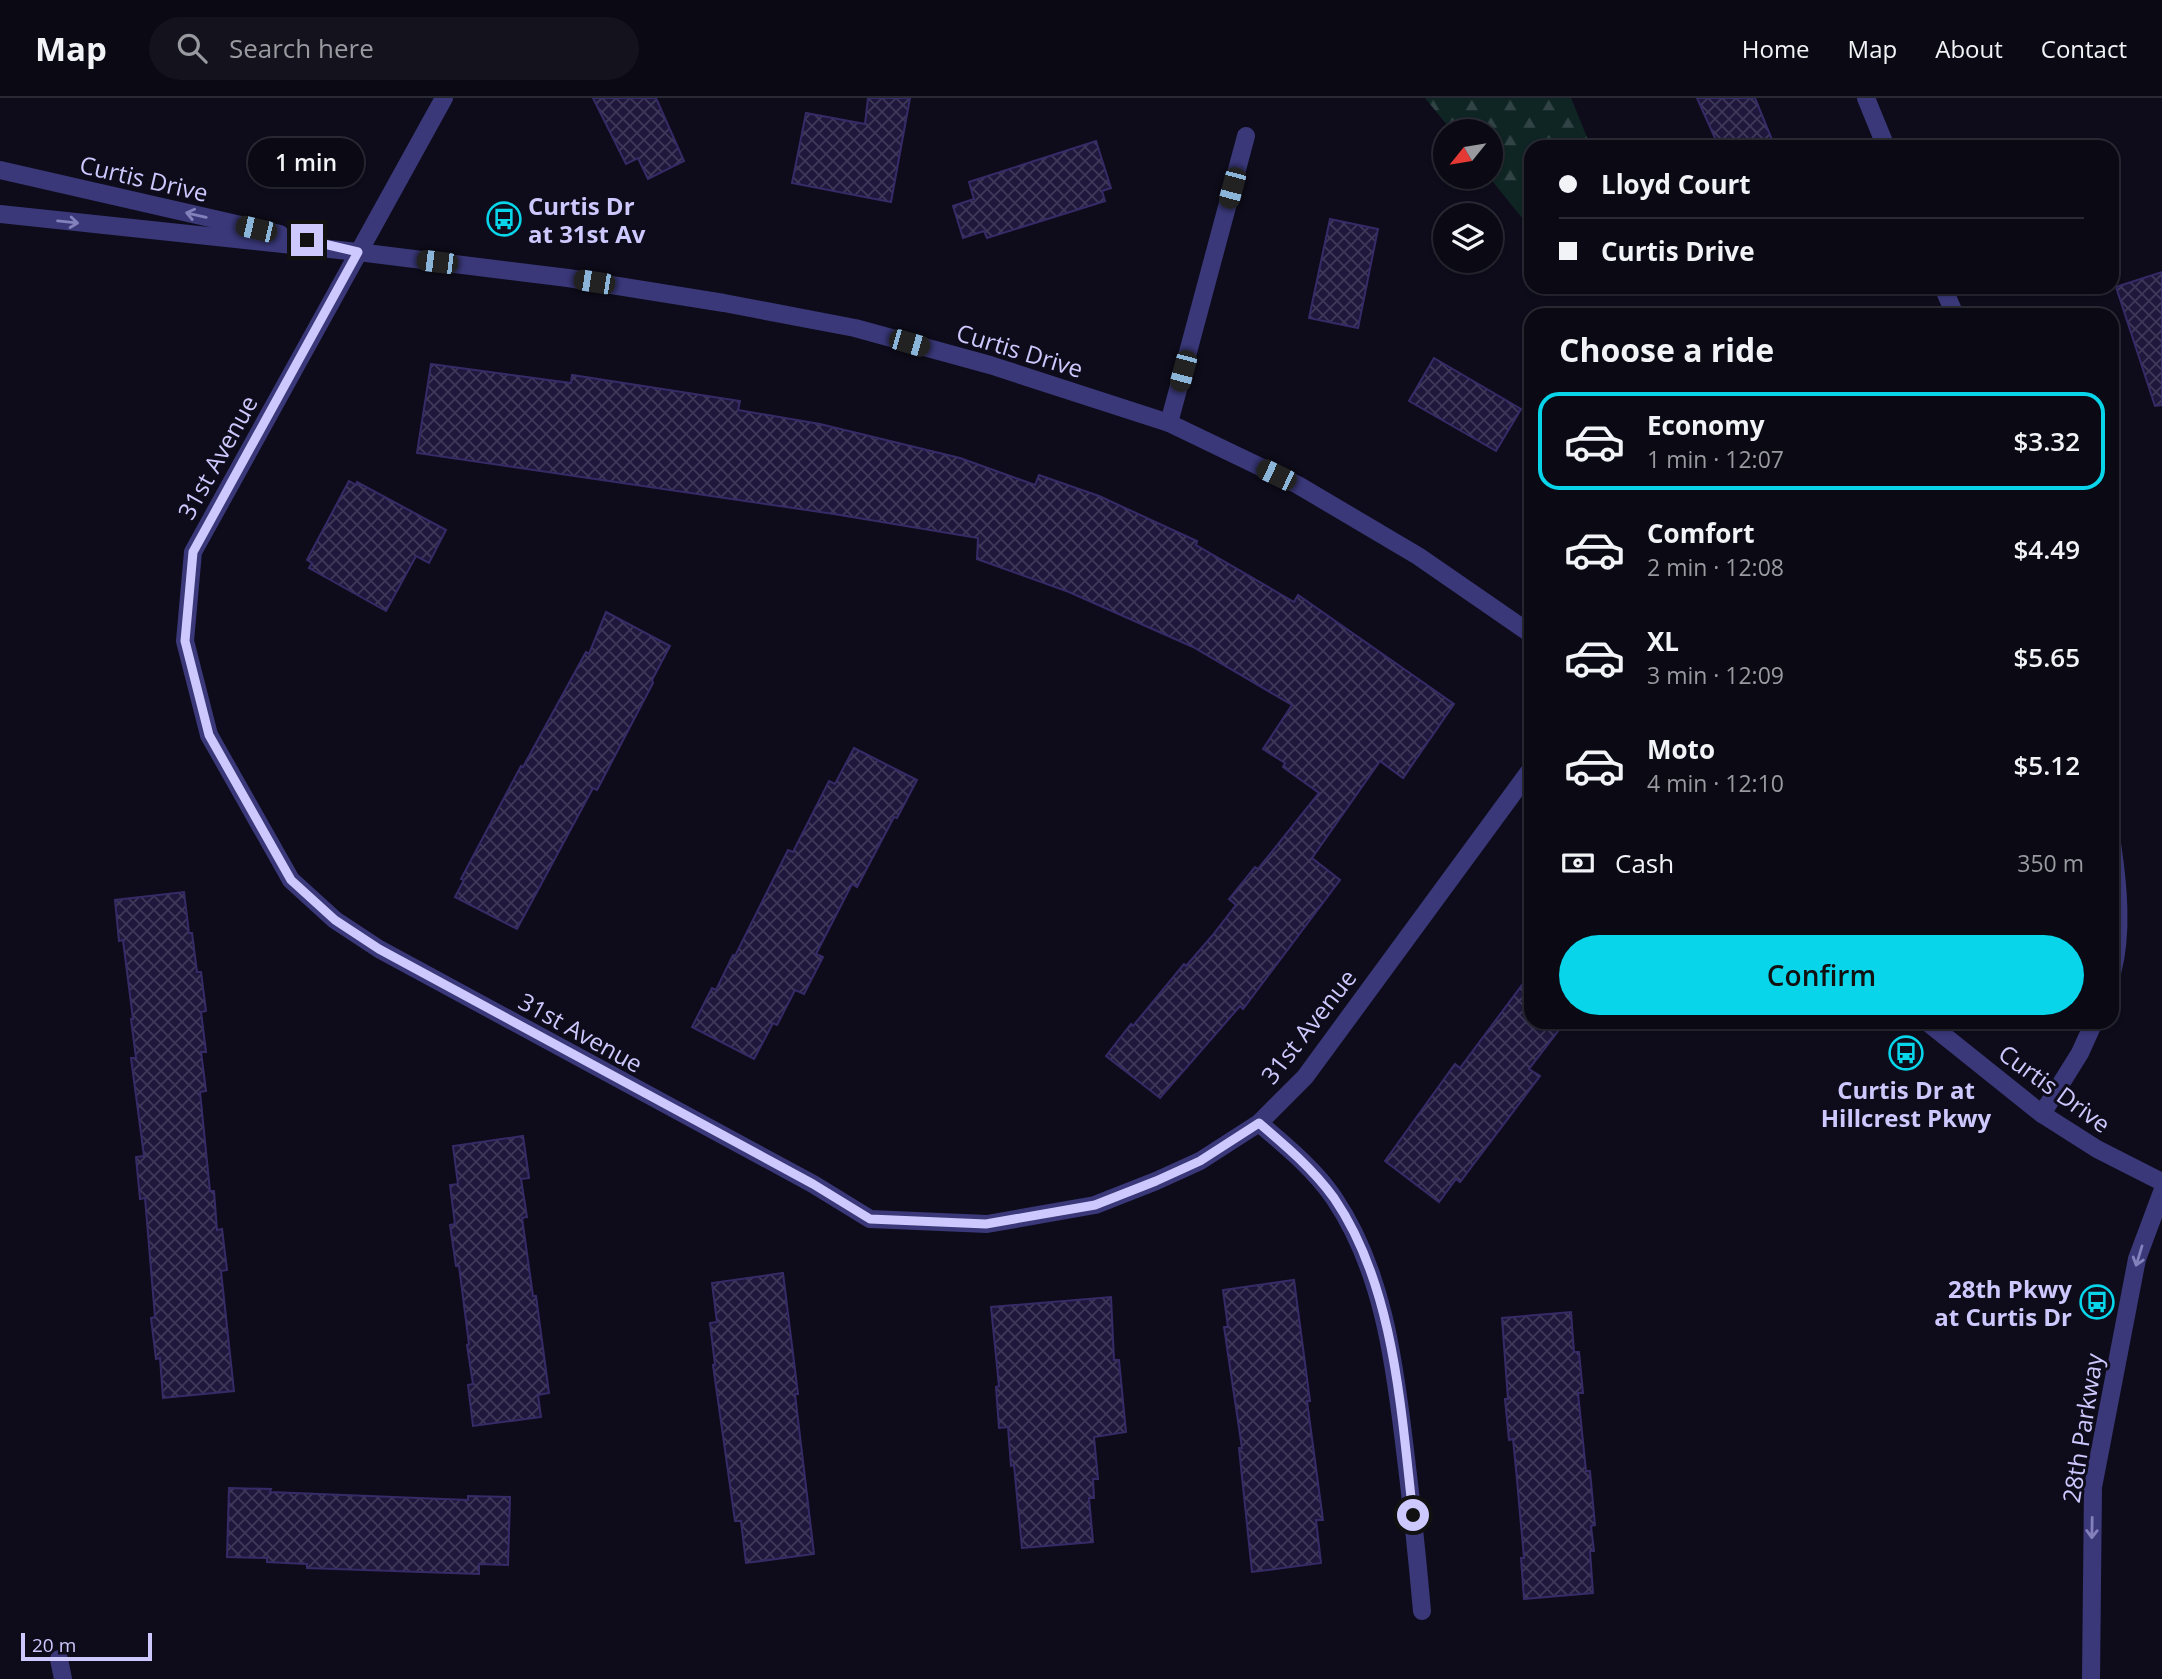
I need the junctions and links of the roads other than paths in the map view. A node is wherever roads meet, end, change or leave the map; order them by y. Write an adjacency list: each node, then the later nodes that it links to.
1 (444, 98): 7 (street, 31st Avenue)
2 (1866, 98): 4 (street)
3 (1246, 135): 8 (street)
4 (1883, 140)
5 (0, 170): 7 (street, Curtis Drive, one-way to 5)
6 (0, 214): 7 (street, Curtis Drive, one-way to 7)
7 (358, 252): 8 (street, Curtis Drive); 14 (street, 31st Avenue)
8 (1169, 423): 9 (street, Curtis Drive)
9 (1524, 629)
10 (1524, 779): 14 (street, 31st Avenue)
11 (1936, 1029): 13 (street, Curtis Drive)
12 (2091, 1029): 13 (street)
13 (2042, 1114): 15 (street, Curtis Drive)
14 (1259, 1123): 17 (street)
15 (2162, 1182)
16 (2162, 1192): 20 (street, 28th Parkway, one-way to 20)
17 (1422, 1611)
18 (59, 1658): 19 (street)
19 (63, 1679)
20 (2091, 1679)

